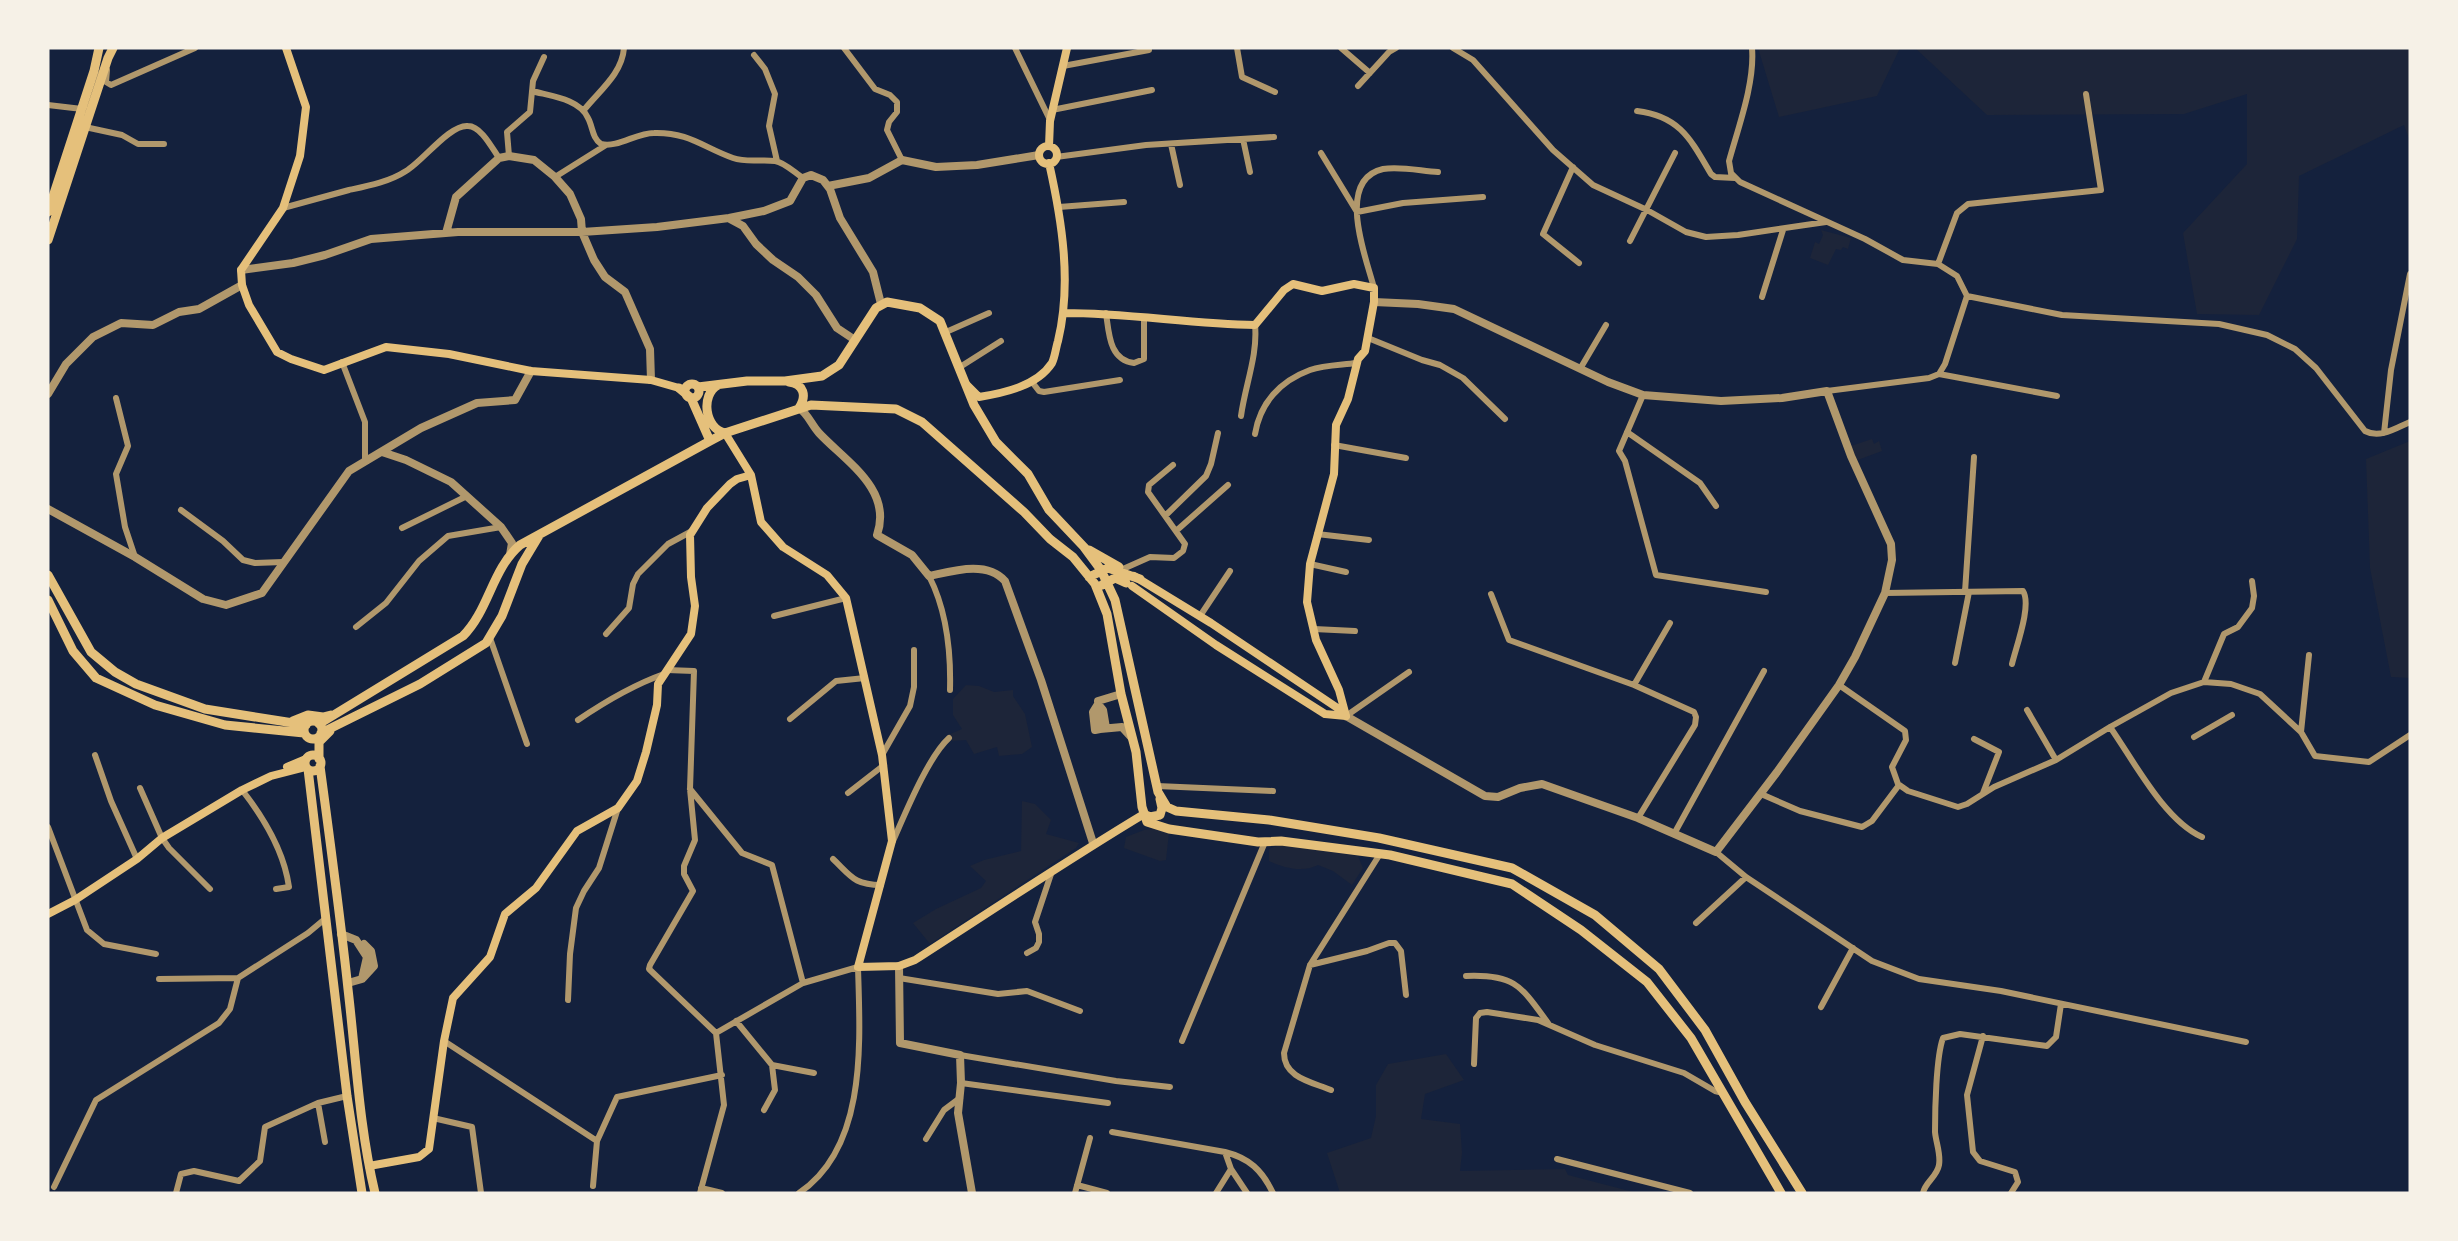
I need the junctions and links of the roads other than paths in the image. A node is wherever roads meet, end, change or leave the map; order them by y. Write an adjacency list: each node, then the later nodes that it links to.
1 (99, 48): 14 (main road); 25 (main road)
2 (195, 48): 14 (street)
3 (286, 48): 56 (main road)
4 (624, 48): 26 (street)
5 (844, 48): 42 (street)
6 (1015, 48): 29 (street)
7 (1067, 48): 17 (main road)
8 (1238, 48): 22 (street)
9 (1341, 48): 18 (street)
10 (1396, 48): 18 (street)
11 (1453, 48): 45 (street)
12 (1752, 48): 50 (street)
13 (1149, 50): 17 (street)
14 (111, 51): 30 (main road)
15 (754, 56): 44 (street)
16 (544, 57): 21 (street)
17 (1063, 66): 27 (main road)
18 (1370, 73): 19 (street)
19 (1358, 86)
20 (1152, 90): 27 (street)
21 (532, 91): 26 (street); 40 (street)
22 (1275, 92)
23 (2086, 94): 68 (street)
24 (48, 105): 25 (street)
25 (82, 109): 58 (main road)
26 (584, 110): 35 (street)
27 (1053, 110): 29 (main road)
28 (1637, 111): 50 (street)
29 (1050, 121): 36 (main road)
30 (85, 127): 33 (street); 65 (main road)
31 (1274, 137): 32 (street)
32 (1242, 139): 34 (street); 46 (street)
33 (164, 144)
34 (1171, 144): 43 (street); 51 (street)
35 (607, 145): 44 (street); 48 (street)
36 (1049, 146): 39 (main road); 43 (main road)
37 (1321, 153): 59 (street)
38 (1675, 153): 57 (street)
39 (1039, 155): 42 (street); 43 (main road)
40 (509, 156): 41 (street); 48 (street)
41 (499, 158): 56 (street); 64 (street)
42 (902, 160): 52 (street)
43 (1053, 160): 55 (main road)
44 (777, 161): 49 (street)
45 (1573, 167): 57 (street); 67 (street)
46 (1250, 172)
47 (1438, 172): 59 (street)
48 (555, 177): 63 (street)
49 (802, 178): 52 (street); 60 (street)
50 (1735, 178): 61 (street)
51 (1180, 185)
52 (828, 186): 76 (street)
53 (1484, 197): 59 (street)
54 (1124, 202): 55 (street)
55 (1059, 207): 78 (main road)
56 (283, 208): 69 (main road)
57 (1647, 210): 62 (street); 66 (street)
58 (48, 212)
59 (1357, 212): 72 (street)
60 (729, 218): 63 (street); 85 (street)
61 (1828, 222): 62 (street); 68 (street)
62 (1783, 230): 74 (street)
63 (582, 232): 64 (street); 93 (street)
64 (446, 233): 69 (street)
65 (48, 240)
66 (1630, 241)
67 (1580, 263)
68 (1938, 264): 73 (street)
69 (242, 270): 71 (main road)
70 (2410, 274): 113 (street)
71 (242, 285): 87 (main road); 101 (street)
72 (1374, 288): 75 (main road); 81 (main road)
73 (1967, 296): 92 (street); 113 (street)
74 (1762, 297)
75 (1374, 302): 84 (main road); 90 (street)
76 (881, 304): 83 (main road); 85 (main road)
77 (989, 313): 83 (street)
78 (1065, 313): 79 (main road); 96 (main road)
79 (1106, 313): 80 (main road); 80 (street)
80 (1144, 317): 81 (main road)
81 (1255, 325): 108 (street)
82 (1606, 325): 90 (street)
83 (946, 333): 89 (main road)
84 (1368, 338): 88 (main road); 109 (street)
85 (855, 340): 95 (main road)
86 (1001, 341): 89 (street)
87 (342, 362): 91 (main road); 121 (street)
88 (1356, 363): 115 (street); 117 (main road)
89 (960, 367): 98 (main road)
90 (1580, 369): 102 (street)
91 (531, 371): 93 (main road); 118 (street)
92 (1939, 374): 100 (street); 104 (street)
93 (651, 380): 99 (main road)
94 (1120, 380): 96 (street)
95 (785, 381): 97 (main road); 106 (main road)
96 (1032, 382): 103 (main road)
97 (720, 384): 99 (main road); 114 (main road)
98 (967, 385): 103 (main road); 107 (main road)
99 (684, 390): 116 (main road)
100 (1827, 391): 102 (street); 157 (street)
101 (48, 394)
102 (1643, 394): 111 (street)
103 (989, 396): 107 (main road)
104 (2058, 396)
105 (116, 398): 141 (street)
106 (799, 408): 114 (main road); 139 (main road); 149 (street)
107 (981, 416): 136 (main road)
108 (1241, 416)
109 (1505, 419)
110 (2410, 422): 113 (street)
111 (1627, 432): 126 (street); 155 (street)
112 (1218, 433): 129 (street)
113 (2384, 433)
114 (725, 434): 116 (main road); 123 (main road)
115 (1255, 434)
116 (710, 441): 134 (main road)
117 (1334, 445): 120 (street); 135 (main road)
118 (382, 452): 121 (street); 125 (street)
119 (1974, 457): 156 (street)
120 (1406, 458)
121 (365, 460): 142 (street)
122 (1173, 465): 129 (street)
123 (750, 476): 132 (main road); 159 (main road)
124 (1228, 485): 133 (street)
125 (467, 496): 130 (street); 131 (street)
126 (1716, 506)
127 (48, 509): 141 (street)
128 (180, 510): 142 (street)
129 (1166, 515): 133 (street)
130 (501, 527): 140 (street); 164 (street)
131 (402, 528)
132 (692, 530): 167 (street); 174 (main road)
133 (1176, 531): 144 (street)
134 (540, 534): 140 (main road); 168 (main road)
135 (1317, 534): 137 (street); 143 (main road)
136 (1077, 539): 138 (main road); 139 (main road)
137 (1369, 540)
138 (1084, 548): 144 (main road); 145 (main road)
139 (1063, 549): 151 (main road)
140 (510, 556): 184 (main road)
141 (135, 557): 142 (street)
142 (283, 562)
143 (1310, 564): 147 (street); 165 (main road)
144 (1123, 569): 150 (main road)
145 (1101, 570): 150 (main road); 151 (main road); 154 (main road)
146 (1230, 571): 162 (street)
147 (1346, 572)
148 (48, 575): 190 (main road)
149 (929, 576): 180 (street); 224 (street)
150 (1140, 579): 162 (main road)
151 (1092, 580): 154 (main road); 181 (main road)
152 (2252, 581): 177 (street)
153 (1129, 584): 154 (main road); 187 (main road)
154 (1109, 585): 182 (main road)
155 (1766, 592)
156 (1967, 592): 157 (street); 171 (street); 172 (street)
157 (1884, 593): 179 (street)
158 (1491, 594): 178 (street)
159 (846, 598): 161 (street); 176 (main road)
160 (48, 600): 194 (main road)
161 (774, 616)
162 (1200, 616): 187 (main road)
163 (1670, 624): 178 (street)
164 (356, 627)
165 (1314, 629): 166 (street); 187 (main road)
166 (1355, 631)
167 (606, 634)
168 (490, 638): 186 (main road); 200 (street)
169 (914, 650): 202 (street)
170 (2309, 655): 193 (street)
171 (1955, 663)
172 (2012, 664)
173 (1764, 671): 219 (street)
174 (666, 672): 189 (street); 208 (street); 215 (main road)
175 (1409, 672): 187 (street)
176 (865, 678): 188 (street); 202 (main road)
177 (2204, 682): 191 (street); 193 (street)
178 (1634, 685): 217 (street)
179 (1839, 685): 206 (street); 213 (street)
180 (950, 690)
181 (1121, 694): 182 (main road); 198 (main road); 198 (street)
182 (1139, 701): 209 (main road)
183 (2027, 710): 203 (street)
184 (334, 714): 190 (main road); 192 (main road)
185 (2232, 715): 196 (street)
186 (358, 716): 192 (main road); 204 (main road)
187 (1346, 716): 217 (street)
188 (790, 719)
189 (578, 720)
190 (287, 722): 192 (main road)
191 (2110, 727): 203 (street); 220 (street)
192 (313, 732): 194 (main road); 204 (main road)
193 (2301, 732): 195 (street)
194 (292, 734): 204 (main road)
195 (2410, 735)
196 (2194, 737)
197 (949, 738): 222 (street)
198 (1133, 738): 216 (main road)
199 (1974, 739): 214 (street)
200 (527, 744)
201 (95, 755): 227 (street)
202 (882, 755): 205 (main road)
203 (2056, 760): 214 (street)
204 (312, 761): 210 (main road); 236 (main road); 238 (main road)
205 (884, 765): 212 (street); 222 (main road)
206 (1899, 785): 213 (street); 214 (street)
207 (140, 788): 221 (street)
208 (690, 789): 250 (street); 258 (street)
209 (1157, 789): 211 (street); 216 (main road); 305 (main road)
210 (242, 790): 221 (main road); 233 (street)
211 (1273, 791)
212 (848, 793)
213 (1761, 794): 225 (street)
214 (1983, 794)
215 (618, 808): 252 (street); 260 (main road)
216 (1144, 814): 223 (main road); 224 (main road)
217 (1638, 818): 219 (street)
218 (48, 827): 234 (street)
219 (1674, 834): 225 (street)
220 (2202, 837)
221 (162, 838): 227 (main road); 232 (street)
222 (892, 841): 231 (main road)
223 (1265, 842): 226 (main road); 261 (street)
224 (1093, 843): 229 (main road)
225 (1716, 852): 230 (street)
226 (1380, 854): 242 (street); 271 (main road)
227 (137, 859): 234 (main road)
228 (833, 859): 231 (street)
229 (1051, 874): 240 (street); 243 (main road)
230 (1746, 877): 237 (street); 239 (street)
231 (881, 885): 244 (main road)
232 (210, 889)
233 (276, 889)
234 (75, 900): 235 (main road); 241 (street)
235 (48, 914)
236 (326, 918): 246 (street); 272 (main road)
237 (1696, 923)
238 (341, 934): 249 (main road); 249 (street)
239 (1852, 948): 253 (street); 254 (street)
240 (1027, 953)
241 (156, 954)
242 (1311, 965): 251 (street); 270 (street)
243 (899, 966): 244 (main road); 247 (street)
244 (858, 967): 250 (street); 296 (street)
245 (1466, 976): 257 (street)
246 (238, 978): 248 (street); 289 (street)
247 (899, 978): 255 (street); 263 (street)
248 (159, 979)
249 (348, 983): 285 (main road)
250 (803, 983): 256 (street)
251 (1406, 995)
252 (568, 1000)
253 (2061, 1004): 259 (street); 262 (street)
254 (1821, 1007)
255 (1080, 1011)
256 (736, 1020): 258 (street); 265 (street)
257 (1548, 1023): 264 (street); 271 (street)
258 (716, 1033): 267 (street)
259 (1983, 1036): 306 (street); 307 (street)
260 (444, 1041): 277 (main road); 281 (street)
261 (1182, 1041)
262 (2246, 1042)
263 (960, 1055): 268 (street); 269 (street)
264 (1474, 1064)
265 (772, 1065): 266 (street); 276 (street)
266 (814, 1073)
267 (722, 1075): 281 (street); 290 (street)
268 (961, 1083): 273 (street); 275 (street)
269 (1170, 1087)
270 (1331, 1090)
271 (1724, 1092): 304 (main road)
272 (347, 1096): 274 (street); 292 (main road)
273 (960, 1098): 280 (street); 297 (street)
274 (318, 1102): 282 (street); 291 (street)
275 (1108, 1103)
276 (764, 1110)
277 (433, 1118): 285 (main road); 294 (street)
278 (1112, 1132): 283 (street)
279 (1090, 1138): 287 (street)
280 (926, 1139)
281 (597, 1141): 288 (street)
282 (325, 1142)
283 (1225, 1152): 286 (street); 302 (street)
284 (1557, 1159): 303 (street)
285 (369, 1166): 293 (main road)
286 (1231, 1169): 300 (street); 301 (street)
287 (1077, 1185): 298 (street); 299 (street)
288 (593, 1186)
289 (54, 1187)
290 (701, 1190): 295 (street)
291 (176, 1193)
292 (362, 1193)
293 (375, 1193)
294 (481, 1193)
295 (723, 1193)
296 (799, 1193)
297 (972, 1193)
298 (1075, 1193)
299 (1107, 1193)
300 (1216, 1193)
301 (1247, 1193)
302 (1273, 1193)
303 (1690, 1193)
304 (1781, 1193)
305 (1802, 1193)
306 (1923, 1193)
307 (2011, 1193)

